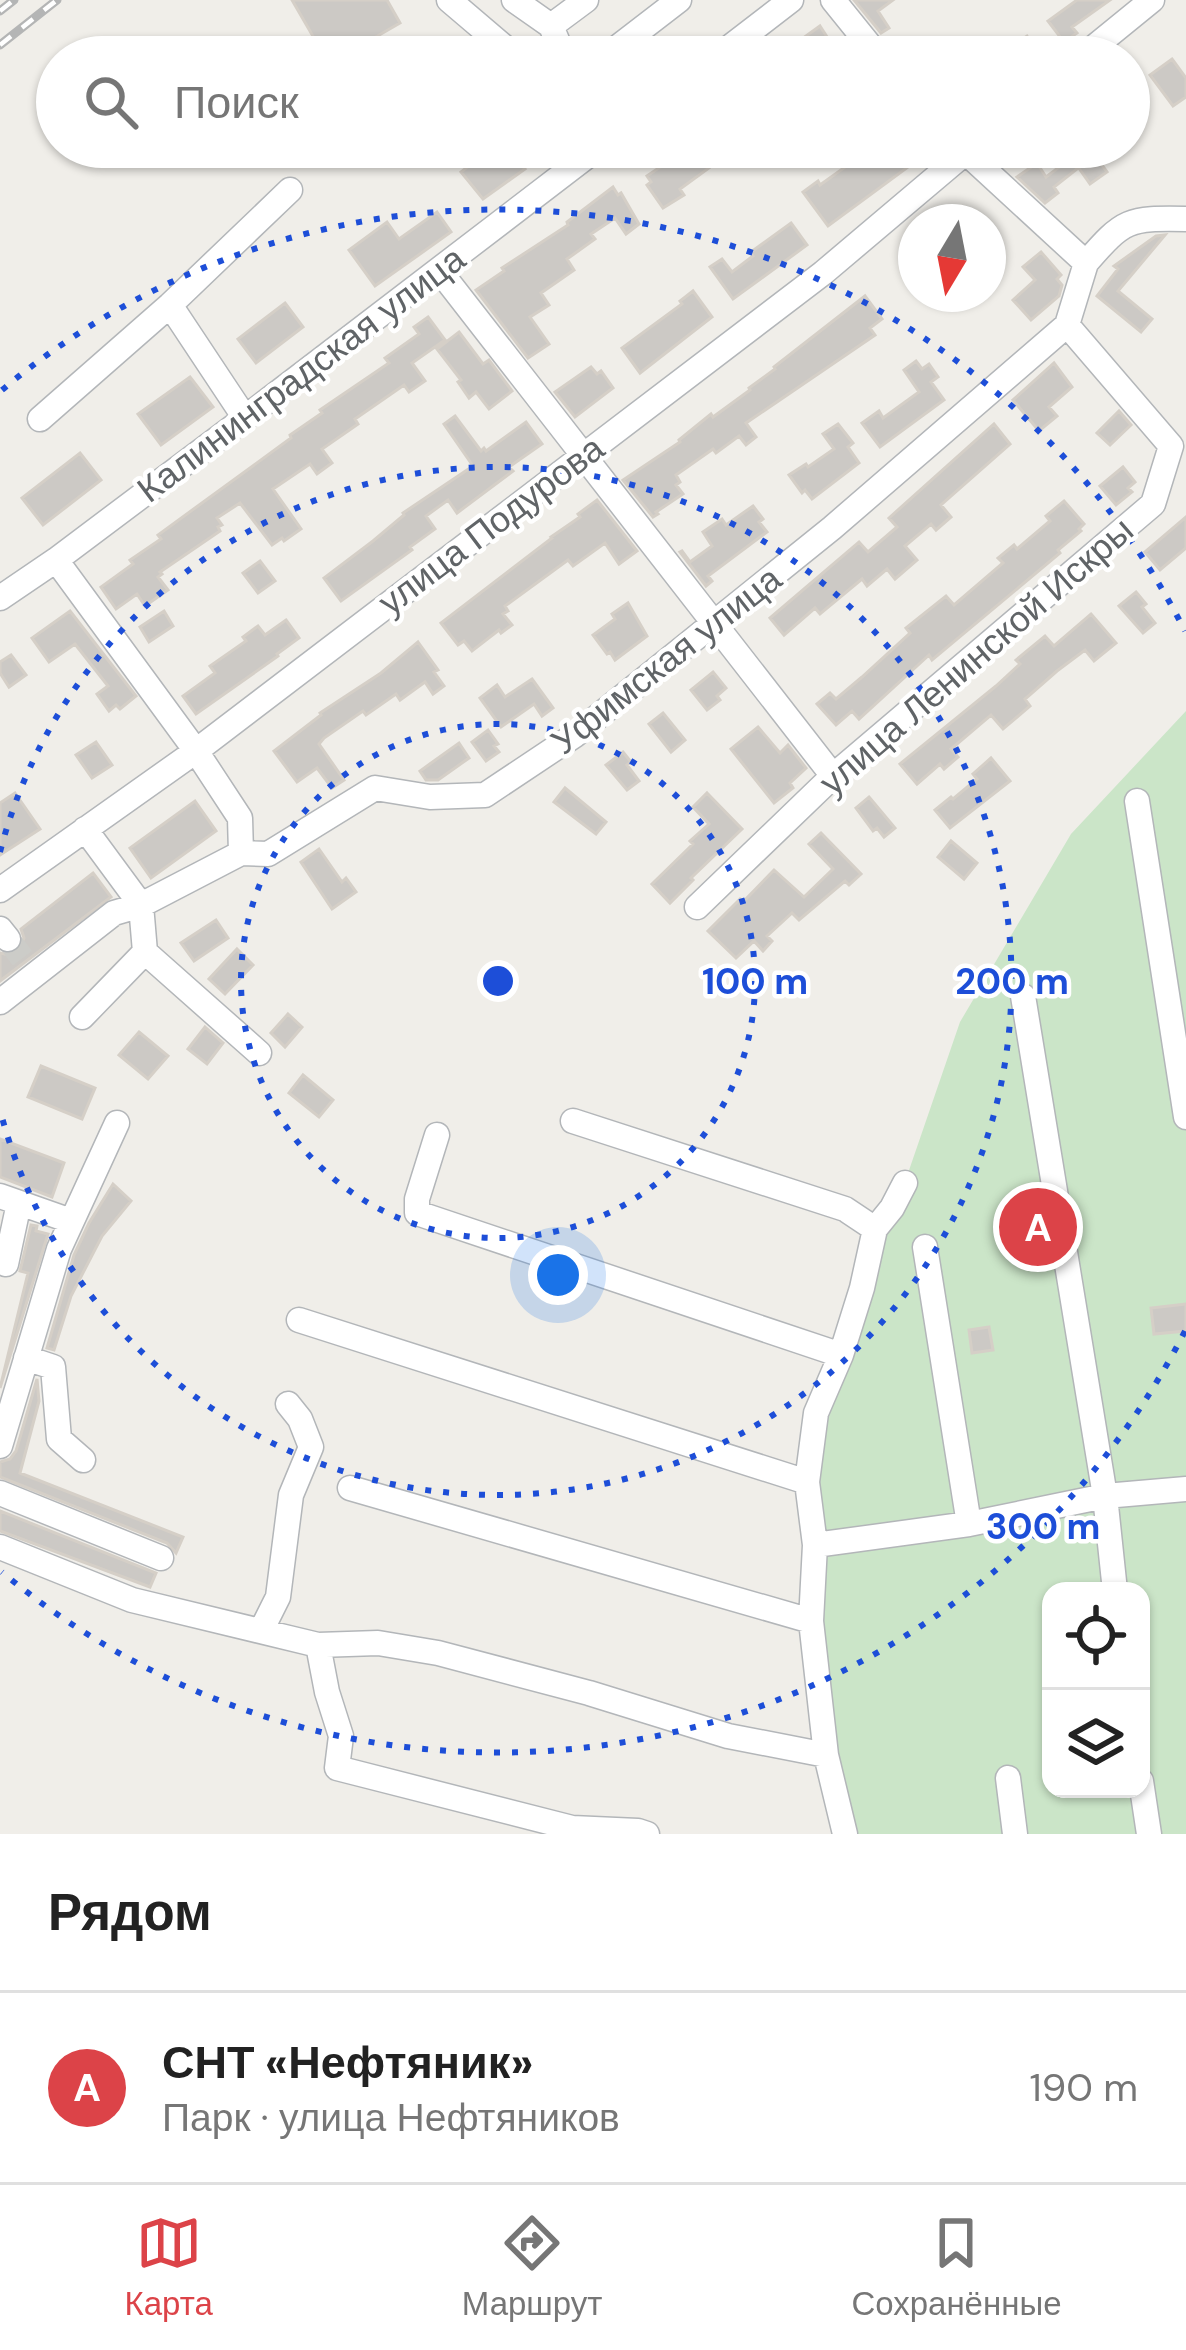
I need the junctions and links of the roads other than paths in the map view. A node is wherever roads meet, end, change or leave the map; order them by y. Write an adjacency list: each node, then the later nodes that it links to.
1 (449, 0): 9 (street)
2 (514, 0): 8 (street)
3 (586, 0): 8 (street)
4 (679, 0): 11 (street)
5 (791, 0): 12 (street)
6 (833, 0): 13 (street)
7 (1152, 0): 14 (street)
8 (550, 26): 10 (street)
9 (491, 36)
10 (555, 36)
11 (632, 36)
12 (744, 36)
13 (862, 36)
14 (1108, 36)
15 (566, 168): 21 (street, Калининградская улица)
16 (944, 168): 26 (street, улица Подурова)
17 (986, 168): 20 (street)
18 (290, 190): 22 (street)
19 (1186, 219): 20 (street)
20 (1086, 263): 23 (street)
21 (439, 270): 25 (street, Калининградская улица); 26 (street)
22 (170, 305): 24 (street); 25 (street)
23 (1067, 325): 29 (street, Уфимская улица); 31 (street, улица Ленинской Искры)
24 (40, 418)
25 (245, 418): 27 (street, Калининградская улица)
26 (583, 455): 29 (street); 30 (street, улица Подурова)
27 (56, 560): 28 (street, Калининградская улица); 30 (street)
28 (0, 598)
29 (716, 625): 31 (street); 34 (street, Уфимская улица)
30 (196, 751): 33 (street, улица Подурова); 34 (street)
31 (833, 776): 37 (street, улица Ленинской Искры)
32 (1138, 801): 43 (street)
33 (85, 829): 35 (street, улица Подурова); 36 (street)
34 (242, 853): 36 (street, Уфимская улица)
35 (0, 890)
36 (141, 904): 38 (street); 40 (street, Уфимская улица)
37 (697, 908)
38 (145, 952): 41 (street); 42 (street)
39 (1023, 997): 63 (street)
40 (0, 1002)
41 (82, 1017)
42 (259, 1053)
43 (1186, 1117)
44 (573, 1121): 50 (street)
45 (117, 1124): 49 (street)
46 (437, 1135): 54 (street)
47 (905, 1183): 50 (street)
48 (9, 1200): 49 (street); 52 (street)
49 (71, 1221): 55 (street)
50 (875, 1229): 54 (street)
51 (925, 1247): 64 (street)
52 (6, 1264)
53 (299, 1320): 59 (street)
54 (841, 1355): 59 (street)
55 (26, 1358): 57 (street); 58 (street)
56 (288, 1404): 70 (street)
57 (0, 1446)
58 (83, 1460)
59 (807, 1482): 65 (street)
60 (350, 1488): 69 (street)
61 (1186, 1489): 63 (street)
62 (0, 1492): 67 (street)
63 (1105, 1496): 64 (street); 68 (street)
64 (969, 1524): 65 (street)
65 (815, 1545): 69 (street)
66 (0, 1547): 70 (street)
67 (161, 1558)
68 (1114, 1582)
69 (811, 1621): 72 (street)
70 (260, 1631): 71 (street)
71 (318, 1645): 72 (street); 75 (street)
72 (826, 1755): 76 (street)
73 (1008, 1778): 77 (street)
74 (1144, 1798): 78 (street)
75 (647, 1834)
76 (845, 1834)
77 (1016, 1834)
78 (1149, 1834)

